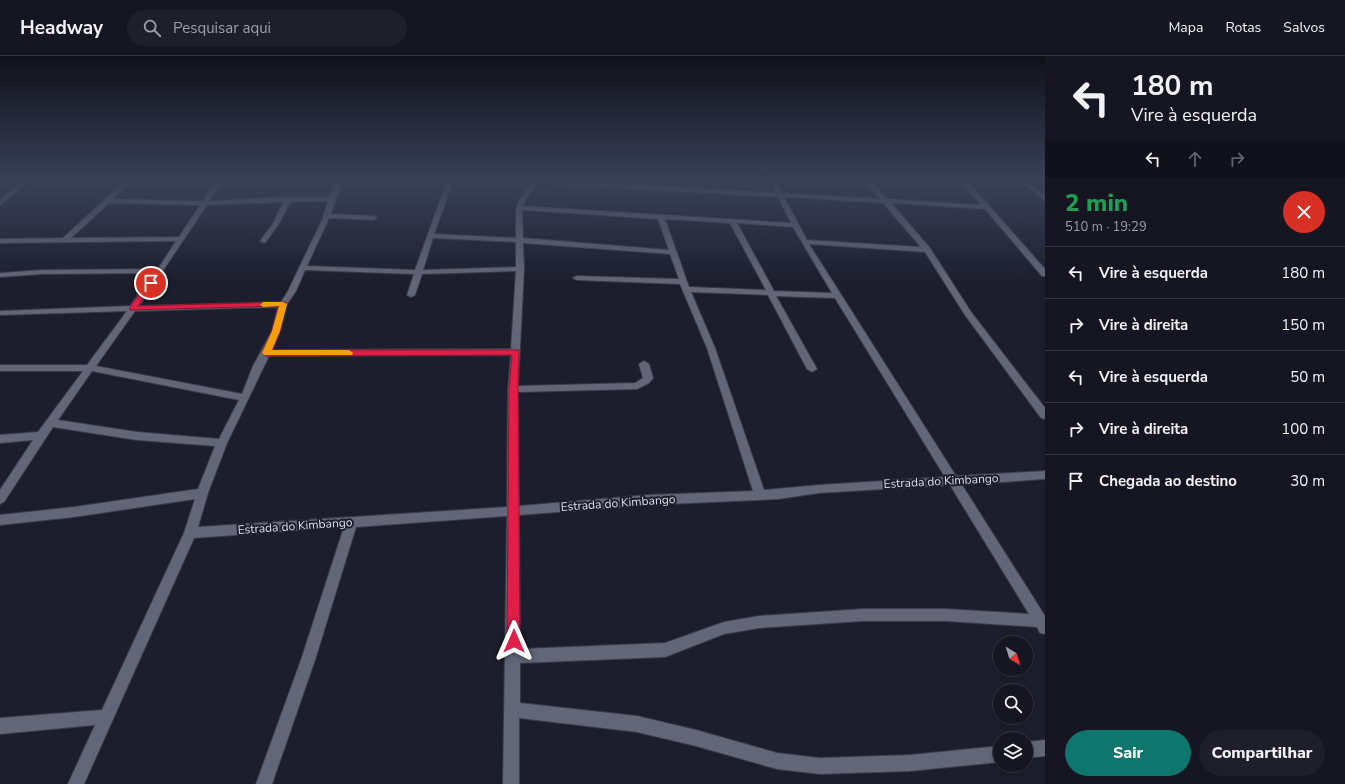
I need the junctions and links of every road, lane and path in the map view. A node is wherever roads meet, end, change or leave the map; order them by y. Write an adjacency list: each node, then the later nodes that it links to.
1 (93, 215): 16 (street)
2 (196, 215): 17 (street)
3 (280, 215): 19 (street)
4 (438, 215): 15 (street)
5 (520, 215): 20 (street)
6 (643, 215): 11 (street)
7 (791, 215): 14 (street)
8 (896, 215): 22 (street)
9 (995, 215): 28 (street)
10 (328, 216): 12 (street); 24 (street)
11 (661, 216): 13 (street); 23 (street)
12 (374, 218)
13 (733, 222): 14 (street); 32 (street)
14 (796, 225): 21 (street)
15 (430, 236): 20 (street); 27 (street)
16 (66, 239): 17 (street); 18 (street)
17 (180, 239): 26 (street)
18 (0, 241)
19 (264, 241)
20 (519, 241): 23 (street); 25 (street)
21 (804, 242): 22 (street); 34 (street)
22 (927, 250): 46 (street)
23 (673, 252): 31 (street)
24 (302, 268): 27 (street); 35 (street)
25 (520, 269): 27 (street); 38 (street)
26 (160, 271): 29 (street); 36 (street)
27 (419, 272): 33 (street)
28 (1045, 274)
29 (0, 275)
30 (577, 278): 31 (street)
31 (685, 285): 32 (street); 54 (street)
32 (771, 293): 34 (street); 43 (street)
33 (411, 295)
34 (839, 296): 52 (street)
35 (283, 304): 36 (street); 39 (street)
36 (133, 308): 37 (street); 42 (street)
37 (0, 313)
38 (516, 352): 39 (street); 44 (street)
39 (266, 353): 45 (street)
40 (644, 364): 44 (street)
41 (0, 368): 42 (street)
42 (90, 368): 45 (street); 47 (street)
43 (812, 369)
44 (514, 389): 56 (street)
45 (245, 398): 50 (street)
46 (1045, 416)
47 (50, 423): 48 (street); 50 (street)
48 (41, 436): 49 (street); 55 (street)
49 (0, 439)
50 (222, 444): 53 (street)
51 (1045, 475): 52 (street, Estrada do Kimbango)
52 (952, 480): 54 (street, Estrada do Kimbango); 60 (street)
53 (202, 493): 57 (street); 59 (street)
54 (760, 495): 56 (street, Estrada do Kimbango)
55 (0, 499)
56 (514, 511): 58 (street, Estrada do Kimbango); 61 (street)
57 (0, 520)
58 (352, 522): 59 (street, Estrada do Kimbango); 69 (street)
59 (190, 533): 63 (street)
60 (1043, 625): 61 (street)
61 (513, 656): 62 (street)
62 (512, 710): 67 (street); 70 (street)
63 (106, 717): 64 (street); 68 (street)
64 (0, 726)
65 (1045, 748): 66 (street)
66 (1033, 749)
67 (993, 755)
68 (76, 784)
69 (264, 784)
70 (511, 784)

